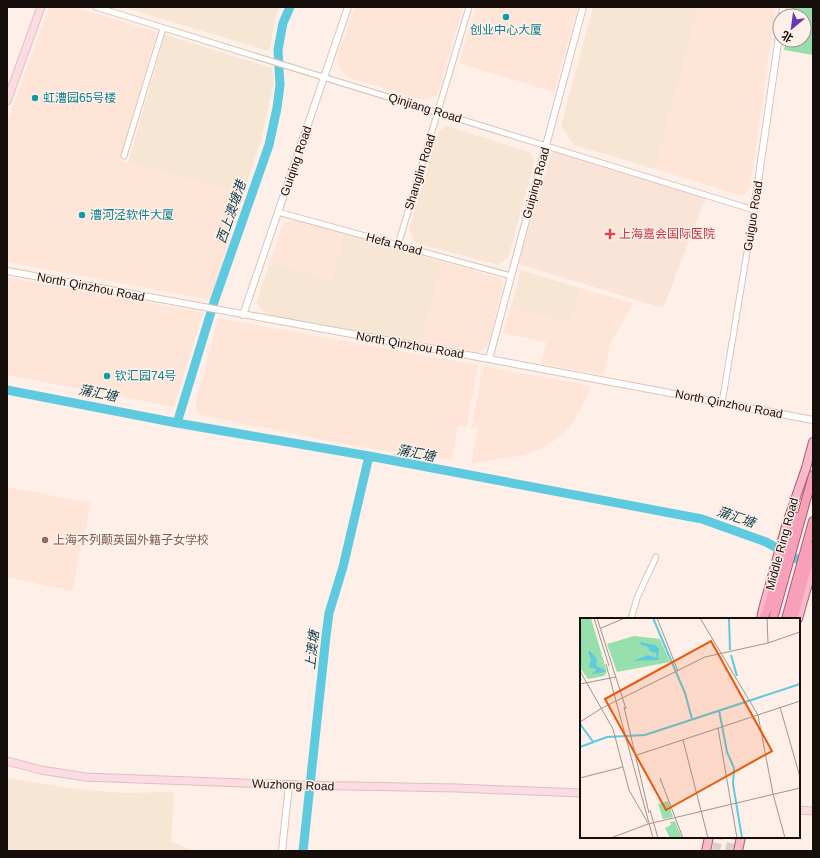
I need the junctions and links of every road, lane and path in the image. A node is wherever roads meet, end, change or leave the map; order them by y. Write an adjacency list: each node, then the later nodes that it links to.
1 (41, 7): 9 (main road)
2 (96, 7): 6 (street, Qinjiang Road)
3 (348, 7): 8 (street, Guiqing Road)
4 (469, 7): 10 (street, Shanglin Road)
5 (583, 7): 11 (street, Guiping Road)
6 (163, 28): 8 (street, Qinjiang Road); 12 (street)
7 (777, 48): 13 (street, Guiguo Road)
8 (324, 77): 10 (street, Qinjiang Road); 14 (street, Guiqing Road)
9 (7, 101)
10 (439, 112): 11 (street, Qinjiang Road); 15 (street, Shanglin Road)
11 (546, 145): 13 (street, Qinjiang Road); 17 (street, Guiping Road)
12 (124, 156)
13 (754, 210): 20 (street, Guiguo Road)
14 (278, 212): 15 (street, Hefa Road); 18 (street, Guiqing Road)
15 (398, 245): 17 (street, Hefa Road)
16 (7, 271): 18 (street, North Qinzhou Road)
17 (511, 276): 19 (street, Guiping Road)
18 (243, 315): 19 (street, North Qinzhou Road)
19 (489, 359): 20 (street, North Qinzhou Road)
20 (722, 403): 21 (street, North Qinzhou Road)
21 (813, 420)
22 (813, 442): 25 (main road)
23 (812, 478): 25 (highway, Middle Ring Road)
24 (813, 521): 26 (highway, Middle Ring Road)
25 (789, 537): 29 (highway, Middle Ring Road); 29 (main road)
26 (811, 547): 30 (highway, Middle Ring Road)
27 (656, 557): 31 (street)
28 (813, 566): 30 (main road)
29 (781, 568): 32 (highway); 33 (highway, Middle Ring Road)
30 (804, 578): 34 (highway, Middle Ring Road); 35 (highway); 36 (main road)
31 (631, 618)
32 (763, 618)
33 (773, 618)
34 (786, 618)
35 (793, 618)
36 (798, 618)
37 (7, 761): 38 (main road, Wuzhong Road)
38 (289, 785): 39 (main road, Wuzhong Road); 44 (street)
39 (580, 793)
40 (800, 810): 41 (main road)
41 (813, 812)
42 (709, 838): 45 (main road)
43 (741, 838): 46 (main road)
44 (282, 851)
45 (706, 851)
46 (738, 851)

